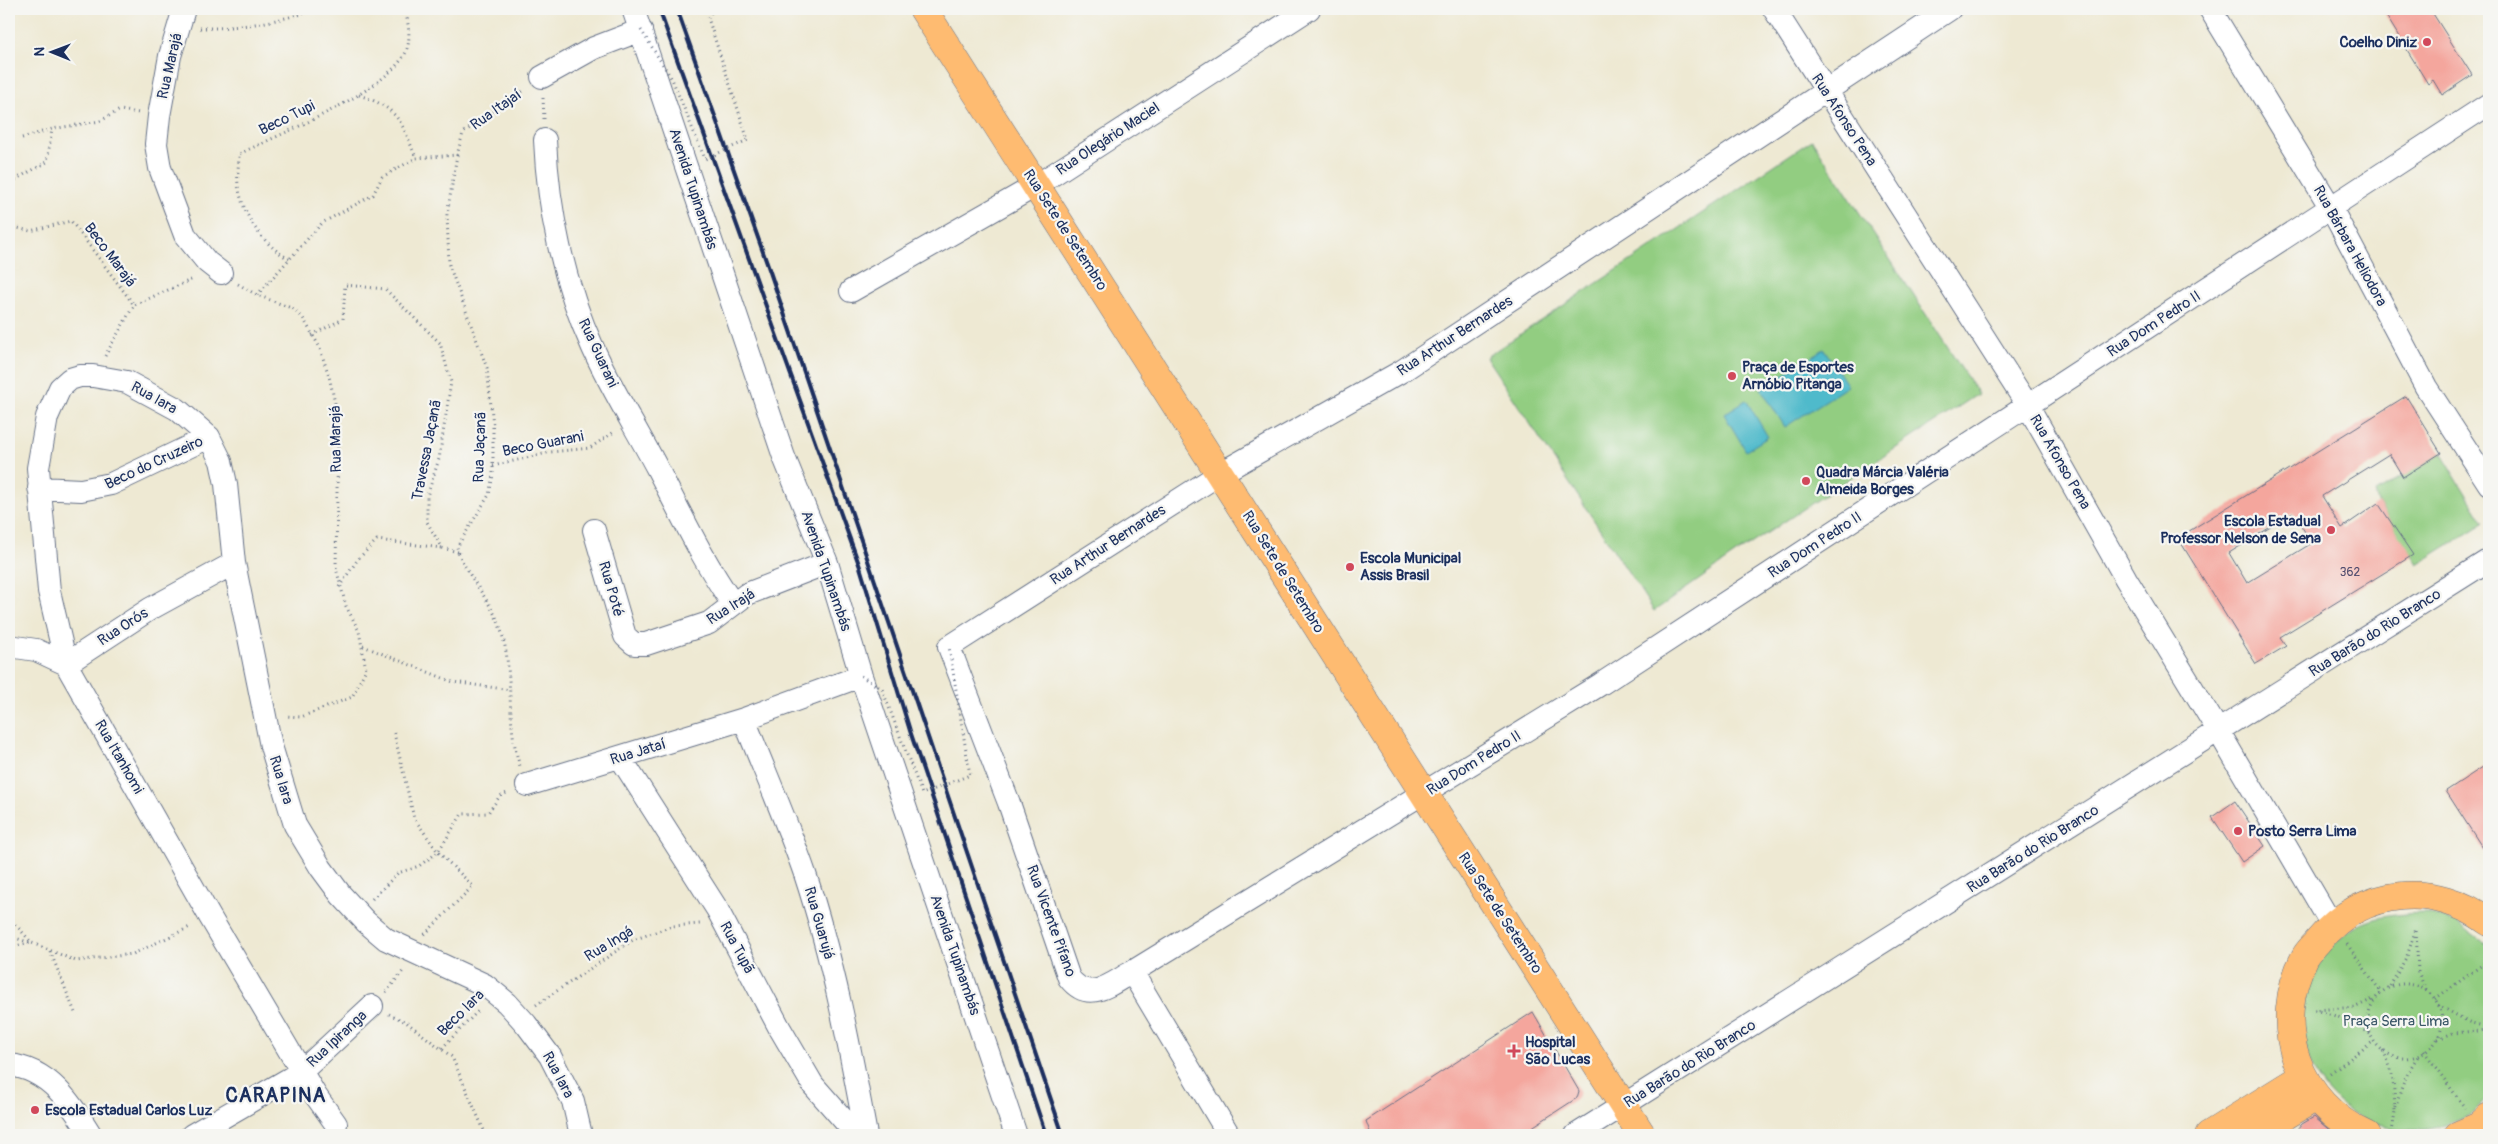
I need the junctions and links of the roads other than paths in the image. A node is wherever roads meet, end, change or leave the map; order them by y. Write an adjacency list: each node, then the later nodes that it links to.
1 (633, 9): 8 (street, Avenida Tupinambás)
2 (923, 9): 13 (main road, Rua Sete de Setembro)
3 (1309, 9): 13 (street, Rua Olegário Maciel)
4 (1774, 9): 10 (street, Rua Afonso Pena)
5 (1950, 9): 10 (street, Rua Arthur Bernardes)
6 (2210, 9): 14 (street, Rua Bárbara Heliodora)
7 (182, 18): 15 (street, Rua Marajá)
8 (641, 30): 9 (street); 26 (street, Avenida Tupinambás)
9 (542, 77)
10 (1826, 91): 18 (street, Rua Afonso Pena); 20 (street, Rua Arthur Bernardes)
11 (2489, 104): 14 (street, Rua Dom Pedro II)
12 (545, 140): 27 (street, Rua Guarani)
13 (1037, 185): 16 (street, Rua Olegário Maciel); 20 (main road, Rua Sete de Setembro)
14 (2331, 208): 18 (street, Rua Dom Pedro II); 21 (street, Rua Bárbara Heliodora)
15 (219, 271)
16 (851, 291)
17 (93, 376): 19 (street, Rua Iara); 22 (street, Rua Itanhomi)
18 (2028, 406): 34 (street, Rua Afonso Pena); 37 (street, Rua Dom Pedro II)
19 (209, 437): 22 (street, Beco do Cruzeiro); 25 (street, Rua Iara)
20 (1221, 473): 30 (street, Rua Arthur Bernardes); 37 (main road, Rua Sete de Setembro)
21 (2489, 484)
22 (39, 488): 31 (street, Rua Itanhomi)
23 (594, 530): 28 (street, Rua Poté)
24 (2489, 560): 34 (street, Rua Barão do Rio Branco)
25 (234, 563): 31 (street, Rua Orós); 49 (street, Rua Iara)
26 (827, 563): 27 (street, Rua Irajá); 32 (street, Avenida Tupinambás)
27 (733, 604): 28 (street, Rua Irajá)
28 (634, 644)
29 (9, 646): 31 (street)
30 (949, 647): 40 (street, Rua Vicente Pifano)
31 (66, 664): 43 (street, Rua Itanhomi)
32 (861, 676): 33 (street, Rua Jataí); 52 (street, Avenida Tupinambás)
33 (744, 719): 35 (street, Rua Jataí); 51 (street, Rua Guarujá)
34 (2219, 732): 39 (street, Rua Afonso Pena); 45 (street, Rua Barão do Rio Branco)
35 (620, 757): 36 (street, Rua Jataí); 50 (street, Rua Tupã)
36 (527, 785)
37 (1423, 794): 40 (street, Rua Dom Pedro II); 45 (main road, Rua Sete de Setembro)
38 (2489, 922): 39 (main road)
39 (2337, 932): 44 (main road)
40 (1132, 972): 53 (street)
41 (372, 1006): 43 (street, Rua Ipiranga)
42 (9, 1064): 47 (street)
43 (301, 1072): 46 (street, Rua Itanhomi); 48 (street, Rua Ipiranga)
44 (2313, 1084): 56 (main road); 57 (main road); 58 (main road)
45 (1624, 1105): 54 (street, Rua Barão do Rio Branco); 55 (main road, Rua Sete de Setembro)
46 (336, 1124)
47 (91, 1135)
48 (192, 1135)
49 (581, 1135)
50 (857, 1135)
51 (866, 1135)
52 (1016, 1135)
53 (1228, 1135)
54 (1576, 1135)
55 (1642, 1135)
56 (2209, 1135)
57 (2253, 1135)
58 (2380, 1135)

